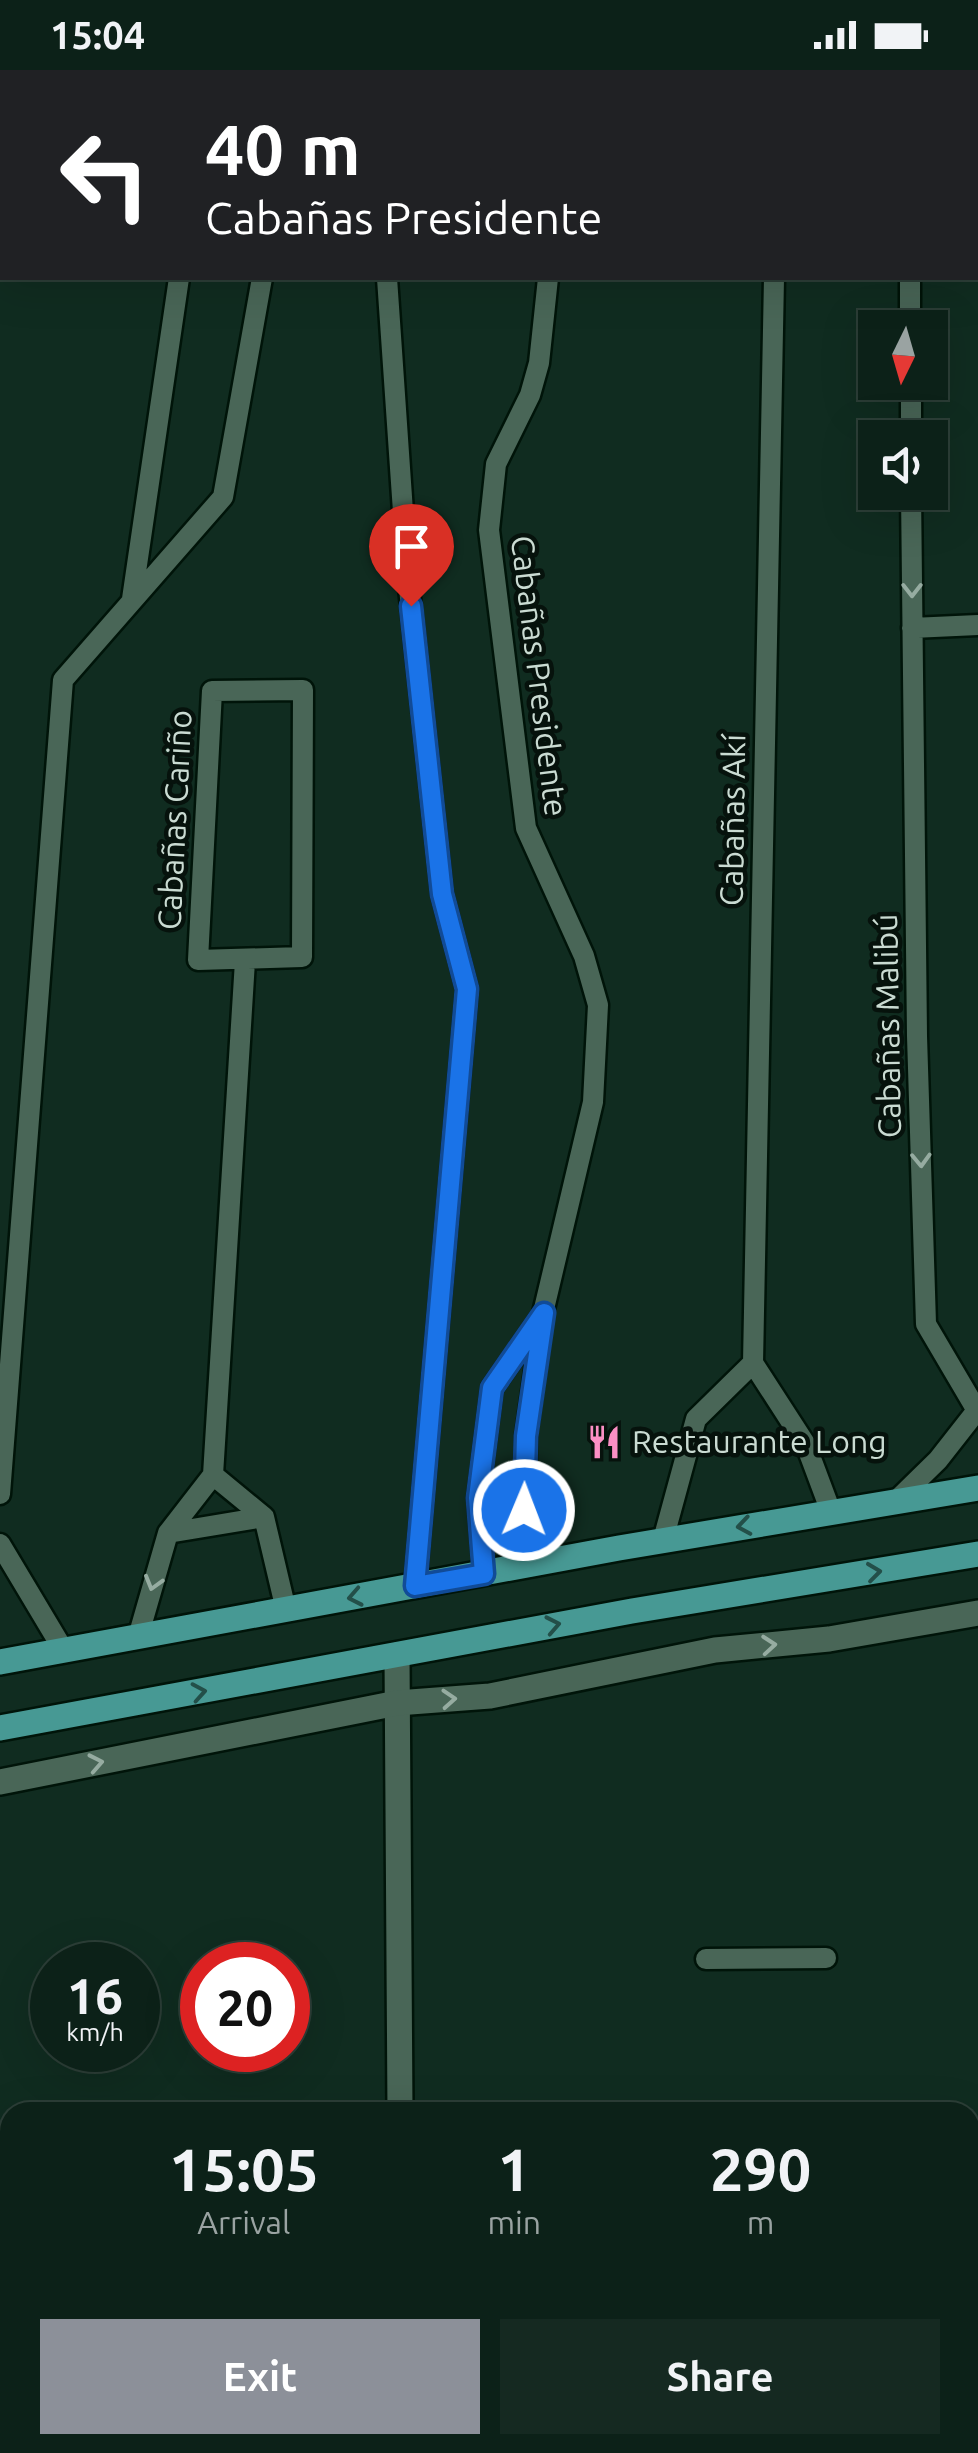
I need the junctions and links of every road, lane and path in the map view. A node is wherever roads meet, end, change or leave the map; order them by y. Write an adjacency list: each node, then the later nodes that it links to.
1 (180, 280): 9 (lane)
2 (262, 280): 9 (lane)
3 (387, 280): 28 (lane)
4 (548, 280): 13 (lane, Cabañas Presidente)
5 (774, 280): 14 (lane, Cabañas Akí)
6 (910, 280): 7 (lane)
7 (910, 310)
8 (912, 510): 11 (lane, Cabañas Malibú, one-way to 11)
9 (132, 601): 18 (lane)
10 (978, 625): 11 (lane)
11 (912, 628): 15 (lane, Cabañas Malibú, one-way to 15)
12 (245, 961): 12 (lane, Cabañas Cariño); 16 (lane)
13 (544, 1313): 26 (lane, Cabañas Presidente); 27 (lane, Cabañas Presidente)
14 (752, 1363): 20 (lane); 23 (lane)
15 (977, 1409): 19 (lane, Cabañas Malibú)
16 (213, 1475): 21 (lane); 22 (lane)
17 (978, 1488): 19 (main road)
18 (0, 1494)
19 (894, 1504): 20 (main road)
20 (832, 1512): 23 (main road, one-way to 23)
21 (264, 1516): 22 (lane); 29 (lane)
22 (168, 1533): 31 (lane, one-way to 31)
23 (664, 1540): 26 (main road)
24 (0, 1544): 32 (lane)
25 (978, 1554): 33 (main road, one-way to 25)
26 (550, 1560): 27 (main road)
27 (484, 1574): 28 (main road)
28 (415, 1586): 29 (main road, one-way to 29)
29 (286, 1610): 31 (main road)
30 (978, 1613): 35 (street, one-way to 30)
31 (138, 1637): 32 (main road)
32 (64, 1651): 34 (main road)
33 (397, 1656): 35 (street); 36 (main road, one-way to 33)
34 (0, 1662)
35 (397, 1703): 37 (street, one-way to 35); 40 (street)
36 (0, 1728)
37 (0, 1782)
38 (826, 1958): 39 (lane)
39 (706, 1959)
40 (400, 2102)

